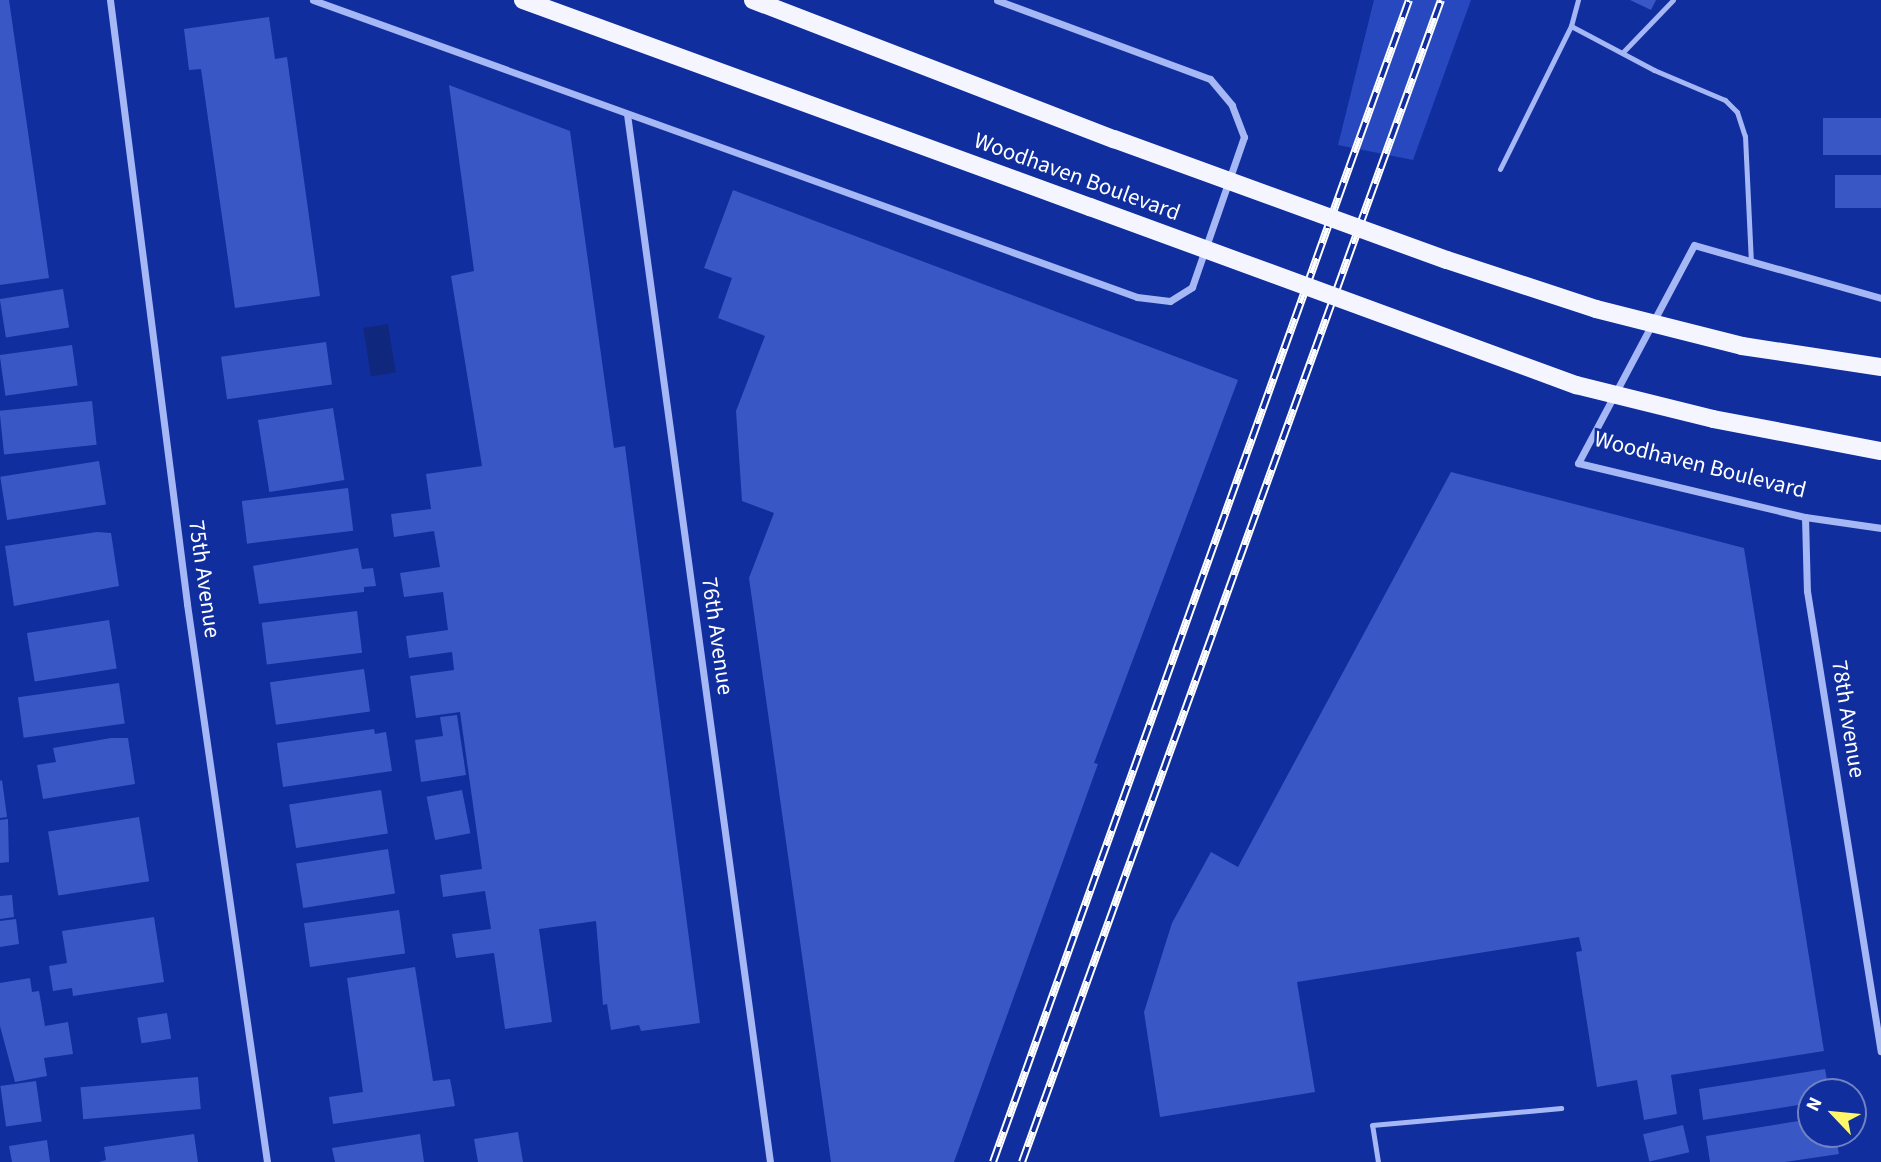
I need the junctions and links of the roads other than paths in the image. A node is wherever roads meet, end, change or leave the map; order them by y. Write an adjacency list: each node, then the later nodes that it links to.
1 (110, 0): 20 (street, 75th Avenue)
2 (313, 0): 10 (street)
3 (523, 0): 15 (main road, Woodhaven Boulevard, bridge)
4 (753, 0): 14 (main road, bridge)
5 (997, 0): 10 (street)
6 (1577, 0): 8 (lane)
7 (1673, 0): 9 (lane)
8 (1571, 26): 9 (lane); 11 (lane)
9 (1623, 52): 12 (lane)
10 (627, 114): 21 (street, 76th Avenue)
11 (1500, 169)
12 (1751, 261): 13 (street, Woodhaven Boulevard); 16 (street, Woodhaven Boulevard)
13 (1881, 298)
14 (1881, 367)
15 (1881, 451)
16 (1805, 517): 17 (street, Woodhaven Boulevard); 18 (street, 78th Avenue)
17 (1881, 528)
18 (1881, 1051)
19 (1561, 1108): 22 (lane)
20 (267, 1162)
21 (770, 1162)
22 (1378, 1162)

